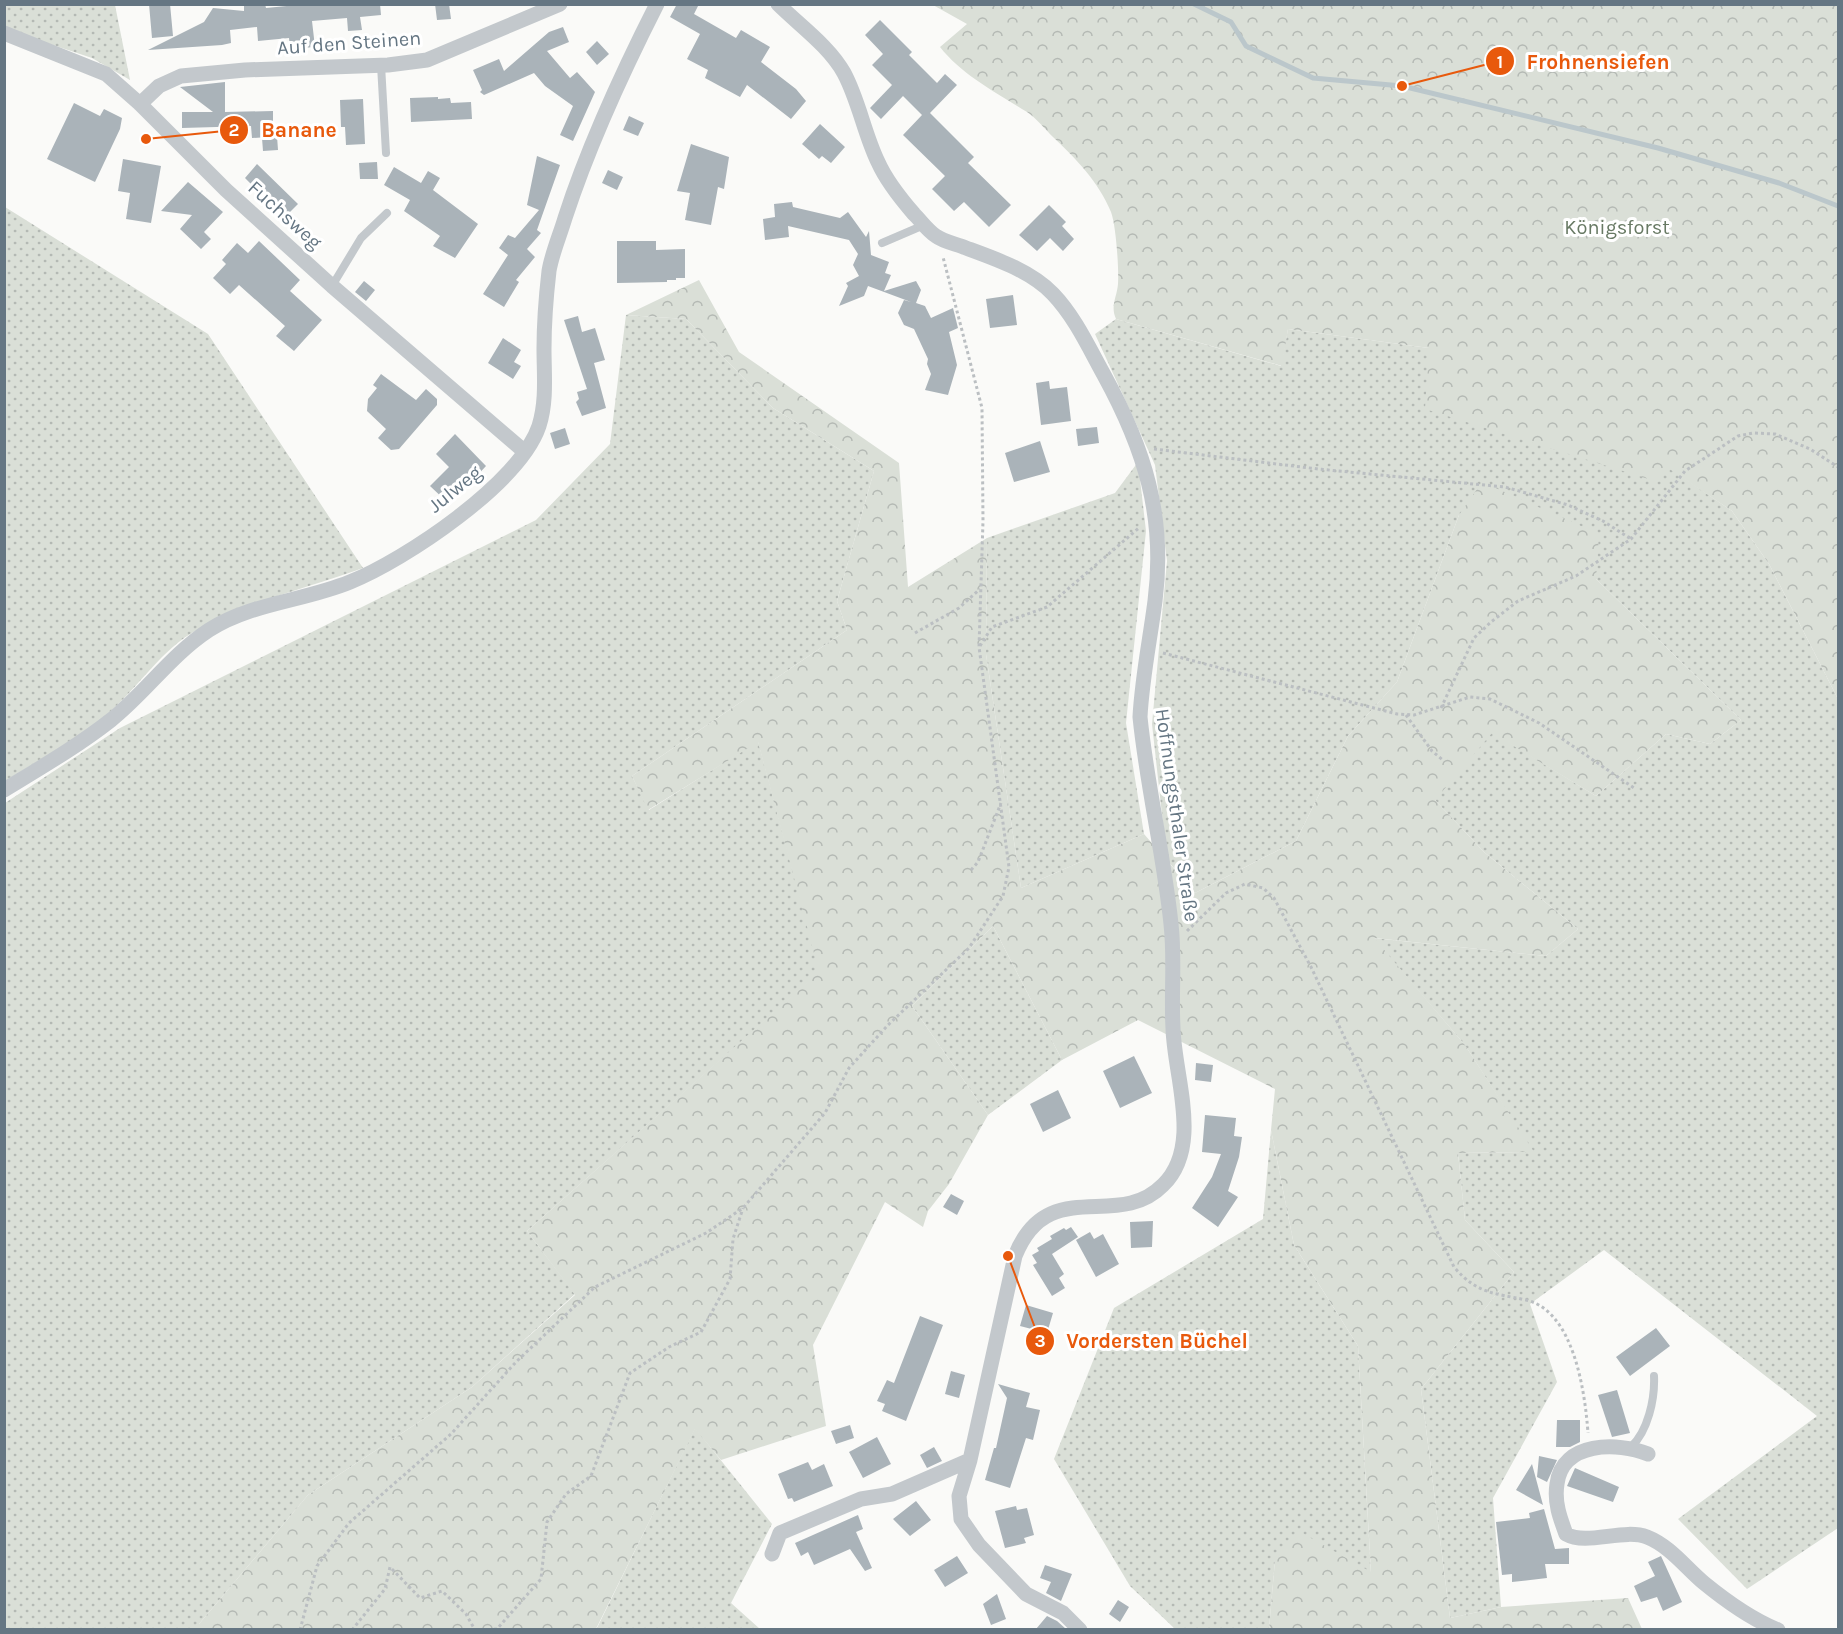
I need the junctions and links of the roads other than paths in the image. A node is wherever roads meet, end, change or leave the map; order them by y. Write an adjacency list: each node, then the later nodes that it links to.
1 (560, 4): 5 (street, Auf den Steinen)
2 (657, 4): 12 (street, Julweg)
3 (778, 4): 9 (street, Hoffnungsthaler Straße)
4 (4, 33): 6 (street, Fuchsweg)
5 (381, 65): 6 (street, Auf den Steinen); 7 (lane)
6 (140, 104): 11 (street, Fuchsweg)
7 (386, 153)
8 (387, 213): 11 (lane)
9 (924, 225): 10 (lane); 17 (street, Hoffnungsthaler Straße)
10 (882, 243)
11 (332, 286): 12 (street, Fuchsweg)
12 (525, 452): 13 (street, Julweg)
13 (4, 790)
14 (1654, 1376): 15 (lane)
15 (1631, 1447): 16 (street); 20 (street)
16 (1648, 1454)
17 (970, 1460): 18 (street); 19 (street, Hoffnungsthaler Straße)
18 (772, 1554)
19 (1080, 1629)
20 (1778, 1629)

